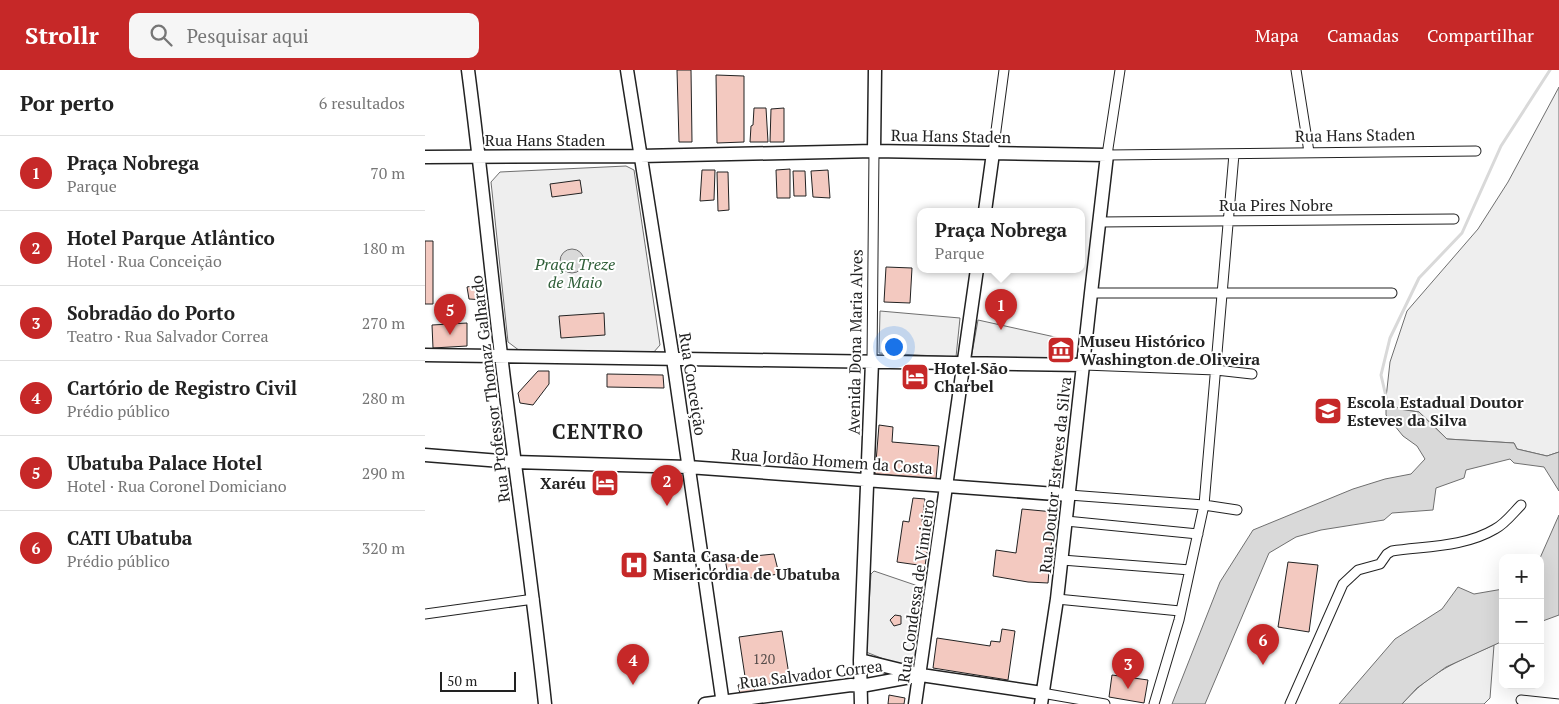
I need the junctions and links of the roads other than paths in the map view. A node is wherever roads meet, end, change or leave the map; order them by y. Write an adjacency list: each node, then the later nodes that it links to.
1 (468, 70): 15 (street, Rua Professor Thomaz Galhardo)
2 (627, 70): 13 (street, Rua Conceição)
3 (875, 70): 8 (street, Avenida Dona Maria Alves)
4 (1004, 70): 10 (street)
5 (1119, 70): 12 (street, Rua Doutor Esteves da Silva)
6 (1296, 70): 9 (street)
7 (1476, 150): 9 (street, Rua Hans Staden)
8 (874, 151): 10 (street, Rua Hans Staden); 13 (street, Rua Hans Staden); 27 (street, Avenida Dona Maria Alves)
9 (1309, 152): 11 (street, Rua Hans Staden)
10 (993, 153): 12 (street, Rua Hans Staden); 16 (street)
11 (1234, 154): 12 (street, Rua Hans Staden); 18 (street)
12 (1107, 155): 19 (street, Rua Doutor Esteves da Silva)
13 (640, 156): 15 (street, Rua Hans Staden); 26 (street, Rua Conceição)
14 (425, 157): 15 (street, Rua Hans Staden)
15 (479, 157): 25 (street, Rua Professor Thomaz Galhardo)
16 (985, 208)
17 (1454, 218): 18 (street, Rua Pires Nobre)
18 (1228, 221): 19 (street, Rua Pires Nobre); 23 (street)
19 (1099, 222): 21 (street, Rua Doutor Esteves da Silva)
20 (976, 273): 28 (street, Rua Condessa de Vimieiro)
21 (1091, 293): 23 (street); 29 (street, Rua Doutor Esteves da Silva)
22 (1392, 293): 23 (street)
23 (1222, 294): 30 (street)
24 (425, 355): 25 (street)
25 (501, 356): 26 (street); 33 (street, Rua Professor Thomaz Galhardo)
26 (673, 359): 27 (street); 34 (street, Rua Conceição)
27 (872, 362): 28 (street); 35 (street, Avenida Dona Maria Alves)
28 (964, 363): 29 (street); 36 (street, Rua Condessa de Vimieiro)
29 (1084, 365): 30 (street); 37 (street, Rua Doutor Esteves da Silva)
30 (1216, 370): 31 (street); 38 (street)
31 (1252, 374)
32 (425, 455): 33 (street, Rua Jordão Homem da Costa)
33 (514, 462): 34 (street, Rua Jordão Homem da Costa); 45 (street, Rua Professor Thomaz Galhardo)
34 (688, 467): 35 (street, Rua Jordão Homem da Costa); 54 (street, Rua Conceição)
35 (867, 479): 36 (street, Rua Jordão Homem da Costa); 49 (street, Avenida Dona Maria Alves)
36 (947, 485): 37 (street, Rua Jordão Homem da Costa); 50 (street, Rua Condessa de Vimieiro)
37 (1069, 495): 38 (street, Rua Jordão Homem da Costa); 41 (street, Rua Doutor Esteves da Silva)
38 (1204, 505): 40 (street, Rua Jordão Homem da Costa); 42 (street)
39 (1521, 505): 61 (street)
40 (1237, 510)
41 (1066, 521): 42 (street); 43 (street, Rua Doutor Esteves da Silva)
42 (1198, 534): 44 (street)
43 (1062, 560): 44 (street); 46 (street, Rua Doutor Esteves da Silva)
44 (1190, 570): 47 (street)
45 (534, 599): 48 (street); 55 (street, Rua Professor Thomaz Galhardo)
46 (1057, 600): 47 (street); 52 (street, Rua Doutor Esteves da Silva)
47 (1180, 611): 60 (street)
48 (425, 614)
49 (860, 660): 50 (street, Rua Salvador Correa); 51 (street, Avenida Dona Maria Alves)
50 (921, 675): 51 (street, Rua Salvador Correa); 52 (street, Rua Salvador Correa); 58 (street, Rua Condessa de Vimieiro)
51 (861, 686): 54 (street, Rua Salvador Correa); 57 (street, Avenida Dona Maria Alves)
52 (1041, 698): 59 (street, Rua Salvador Correa)
53 (1521, 700): 62 (street)
54 (723, 703): 56 (street, Rua Salvador Correa)
55 (545, 704)
56 (705, 704)
57 (861, 704)
58 (915, 704)
59 (1105, 704)
60 (1154, 704)
61 (1290, 704)
62 (1559, 704)

